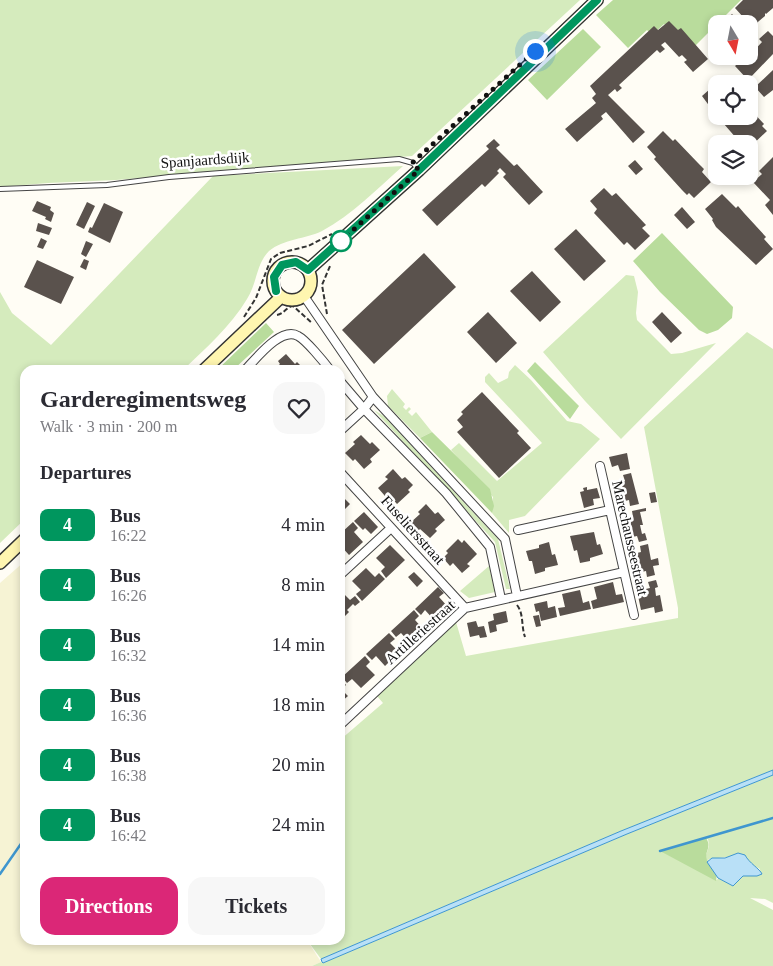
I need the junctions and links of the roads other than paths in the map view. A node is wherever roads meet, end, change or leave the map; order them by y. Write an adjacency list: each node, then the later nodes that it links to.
1 (597, 0): 2 (street)
2 (419, 170): 3 (lane, Spanjaardsdijk); 4 (street)
3 (0, 189)
4 (308, 270): 5 (street); 6 (street)
5 (304, 296): 6 (street); 11 (street)
6 (281, 297): 7 (street)
7 (209, 365)
8 (250, 365): 9 (street)
9 (325, 365)
10 (345, 387): 12 (street)
11 (373, 397): 12 (street); 23 (street)
12 (364, 409): 13 (street); 24 (street)
13 (345, 426)
14 (600, 466): 16 (street, Marechausseestraat)
15 (345, 477): 17 (street, Fuseliersstraat)
16 (610, 510): 18 (street); 22 (street, Marechausseestraat)
17 (391, 528): 21 (street); 25 (street, Fuseliersstraat)
18 (518, 530)
19 (20, 544): 20 (street)
20 (0, 563)
21 (345, 570)
22 (624, 572): 23 (street, Artilleriestraat); 26 (street, Marechausseestraat)
23 (513, 597): 24 (street, Artilleriestraat)
24 (501, 599): 25 (street, Artilleriestraat)
25 (465, 608): 27 (street, Artilleriestraat)
26 (634, 616)
27 (345, 720)

